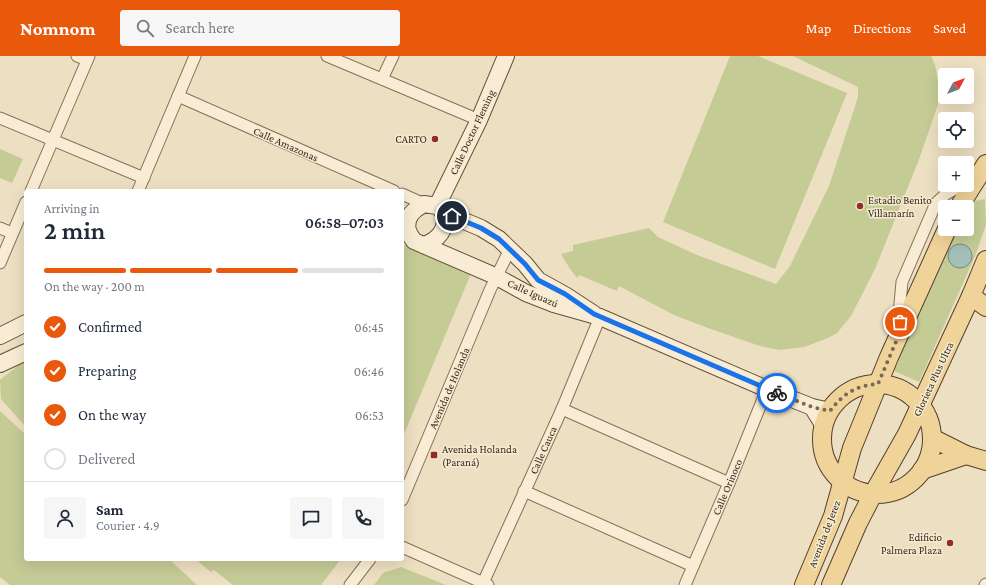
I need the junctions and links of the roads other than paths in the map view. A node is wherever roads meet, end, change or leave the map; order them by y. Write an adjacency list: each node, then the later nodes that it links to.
1 (194, 56): 7 (street)
2 (327, 56): 6 (street)
3 (393, 56): 6 (street)
4 (506, 56): 9 (main road, Calle Doctor Fleming)
5 (85, 57): 10 (street)
6 (382, 79): 9 (street)
7 (178, 96): 12 (street); 15 (street, Calle Amazonas)
8 (0, 118): 10 (street)
9 (479, 120): 20 (main road, Calle Doctor Fleming)
10 (53, 140): 12 (street); 13 (street)
11 (978, 174): 18 (main road)
12 (144, 178): 14 (street)
13 (32, 189)
14 (139, 189)
15 (389, 189)
16 (950, 192): 33 (street)
17 (404, 195): 20 (street)
18 (963, 200)
19 (24, 206): 22 (street)
20 (425, 208): 24 (main road); 24 (main road); 25 (main road, Calle Iguazú)
21 (0, 228): 22 (street)
22 (12, 233): 27 (street)
23 (944, 236): 33 (main road)
24 (413, 242): 28 (main road, Calle Iguazú)
25 (510, 249): 28 (street, Avenida de Holanda); 31 (main road, Calle Iguazú)
26 (986, 260): 29 (main road, Glorieta Plus Ultra)
27 (0, 263)
28 (496, 276): 31 (main road, Calle Iguazú); 50 (street, Avenida de Holanda)
29 (971, 296): 30 (main road); 39 (main road, Glorieta Plus Ultra)
30 (986, 307)
31 (597, 315): 38 (main road, Calle Iguazú); 40 (street, Calle Cauca)
32 (24, 324): 34 (main road)
33 (901, 330): 37 (main road)
34 (0, 336)
35 (24, 353): 36 (main road)
36 (0, 364)
37 (878, 384): 39 (main road); 41 (main road); 47 (main road)
38 (768, 389): 41 (main road, Calle Iguazú); 46 (street, Calle Orinoco)
39 (920, 405): 42 (main road); 49 (main road, Glorieta Plus Ultra)
40 (562, 409): 46 (street); 48 (street, Calle Cauca)
41 (827, 419): 47 (main road)
42 (932, 438): 43 (main road); 45 (main road)
43 (966, 455): 44 (main road); 45 (main road)
44 (986, 461)
45 (922, 470): 49 (main road)
46 (729, 482): 53 (street, Calle Orinoco)
47 (843, 482): 49 (main road); 57 (main road, Avenida de Jerez)
48 (524, 491): 53 (street); 54 (street, Calle Cauca)
49 (873, 494): 58 (main road)
50 (404, 495)
51 (404, 548): 54 (street)
52 (368, 561): 55 (street)
53 (693, 566): 56 (street, Calle Orinoco)
54 (486, 584)
55 (350, 585)
56 (685, 585)
57 (804, 585)
58 (831, 585)

